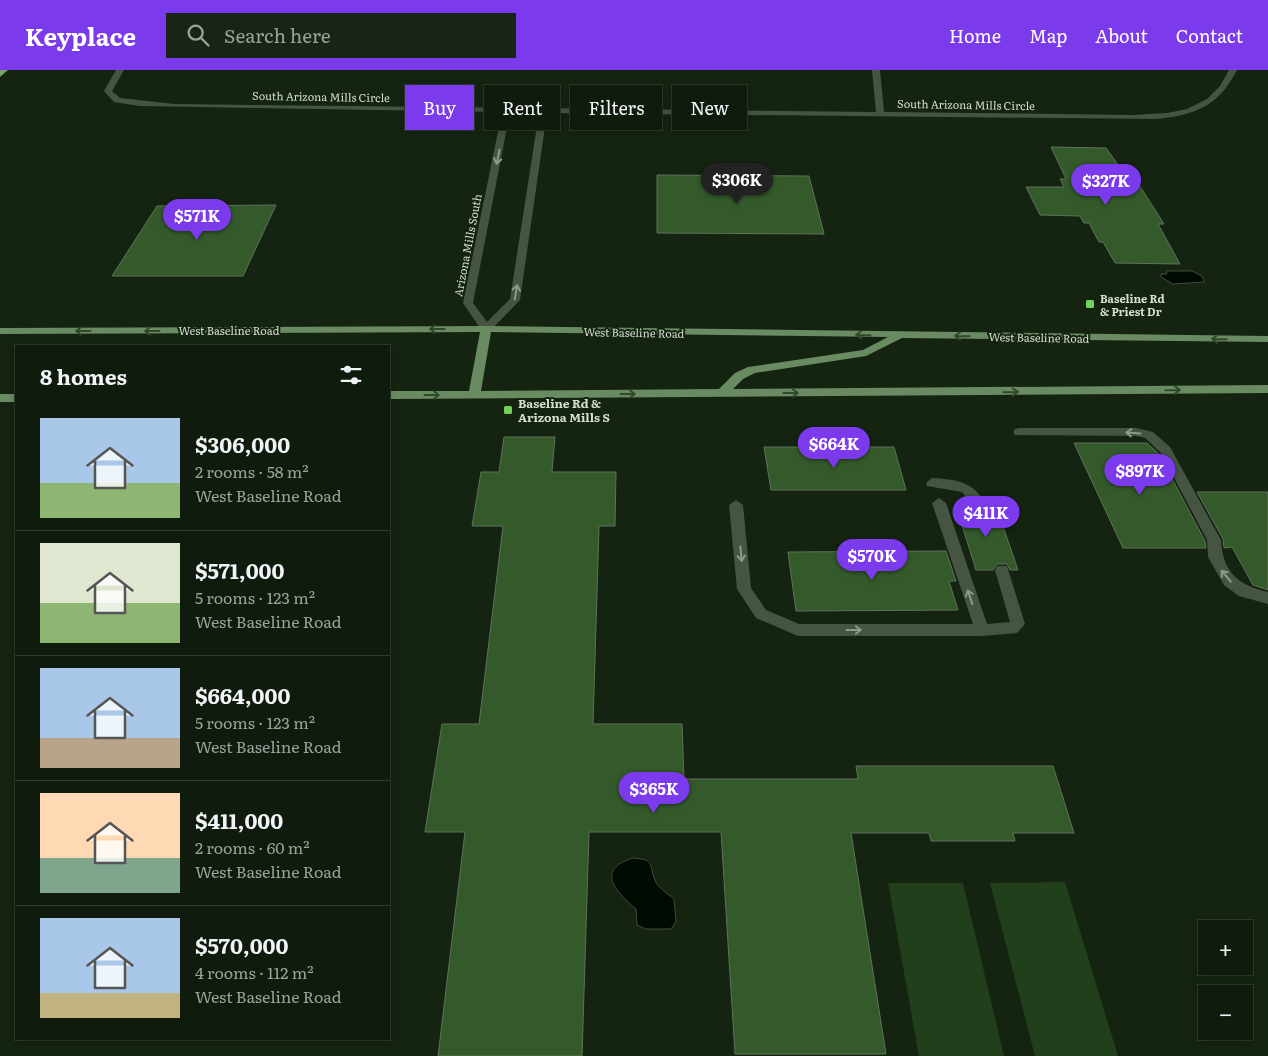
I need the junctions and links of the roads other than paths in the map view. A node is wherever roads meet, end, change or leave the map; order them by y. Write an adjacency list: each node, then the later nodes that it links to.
1 (4, 70): 5 (highway)
2 (120, 70): 6 (lane, South Arizona Mills Circle)
3 (876, 70): 8 (lane)
4 (1234, 70): 8 (lane, South Arizona Mills Circle)
5 (0, 74)
6 (484, 109)
7 (560, 110): 8 (lane, South Arizona Mills Circle)
8 (880, 114)
9 (503, 130): 11 (lane, Arizona Mills South, one-way to 11)
10 (540, 130): 11 (lane, one-way to 10)
11 (486, 329): 12 (main road, West Baseline Road, one-way to 12); 13 (main road, West Baseline Road, one-way to 11); 18 (main road)
12 (0, 331)
13 (899, 336): 14 (main road, West Baseline Road, one-way to 13); 16 (main road)
14 (1268, 339)
15 (1268, 389): 16 (main road, one-way to 15)
16 (722, 393): 18 (main road, one-way to 16)
17 (390, 395): 18 (main road, one-way to 18)
18 (474, 395)
19 (0, 398): 20 (main road)
20 (15, 398)
21 (1019, 432): 27 (lane, one-way to 21)
22 (932, 483): 25 (lane)
23 (939, 502): 28 (lane, one-way to 23)
24 (736, 505): 28 (lane, one-way to 28)
25 (980, 506)
26 (1002, 570): 28 (lane)
27 (1268, 598)
28 (982, 630)

